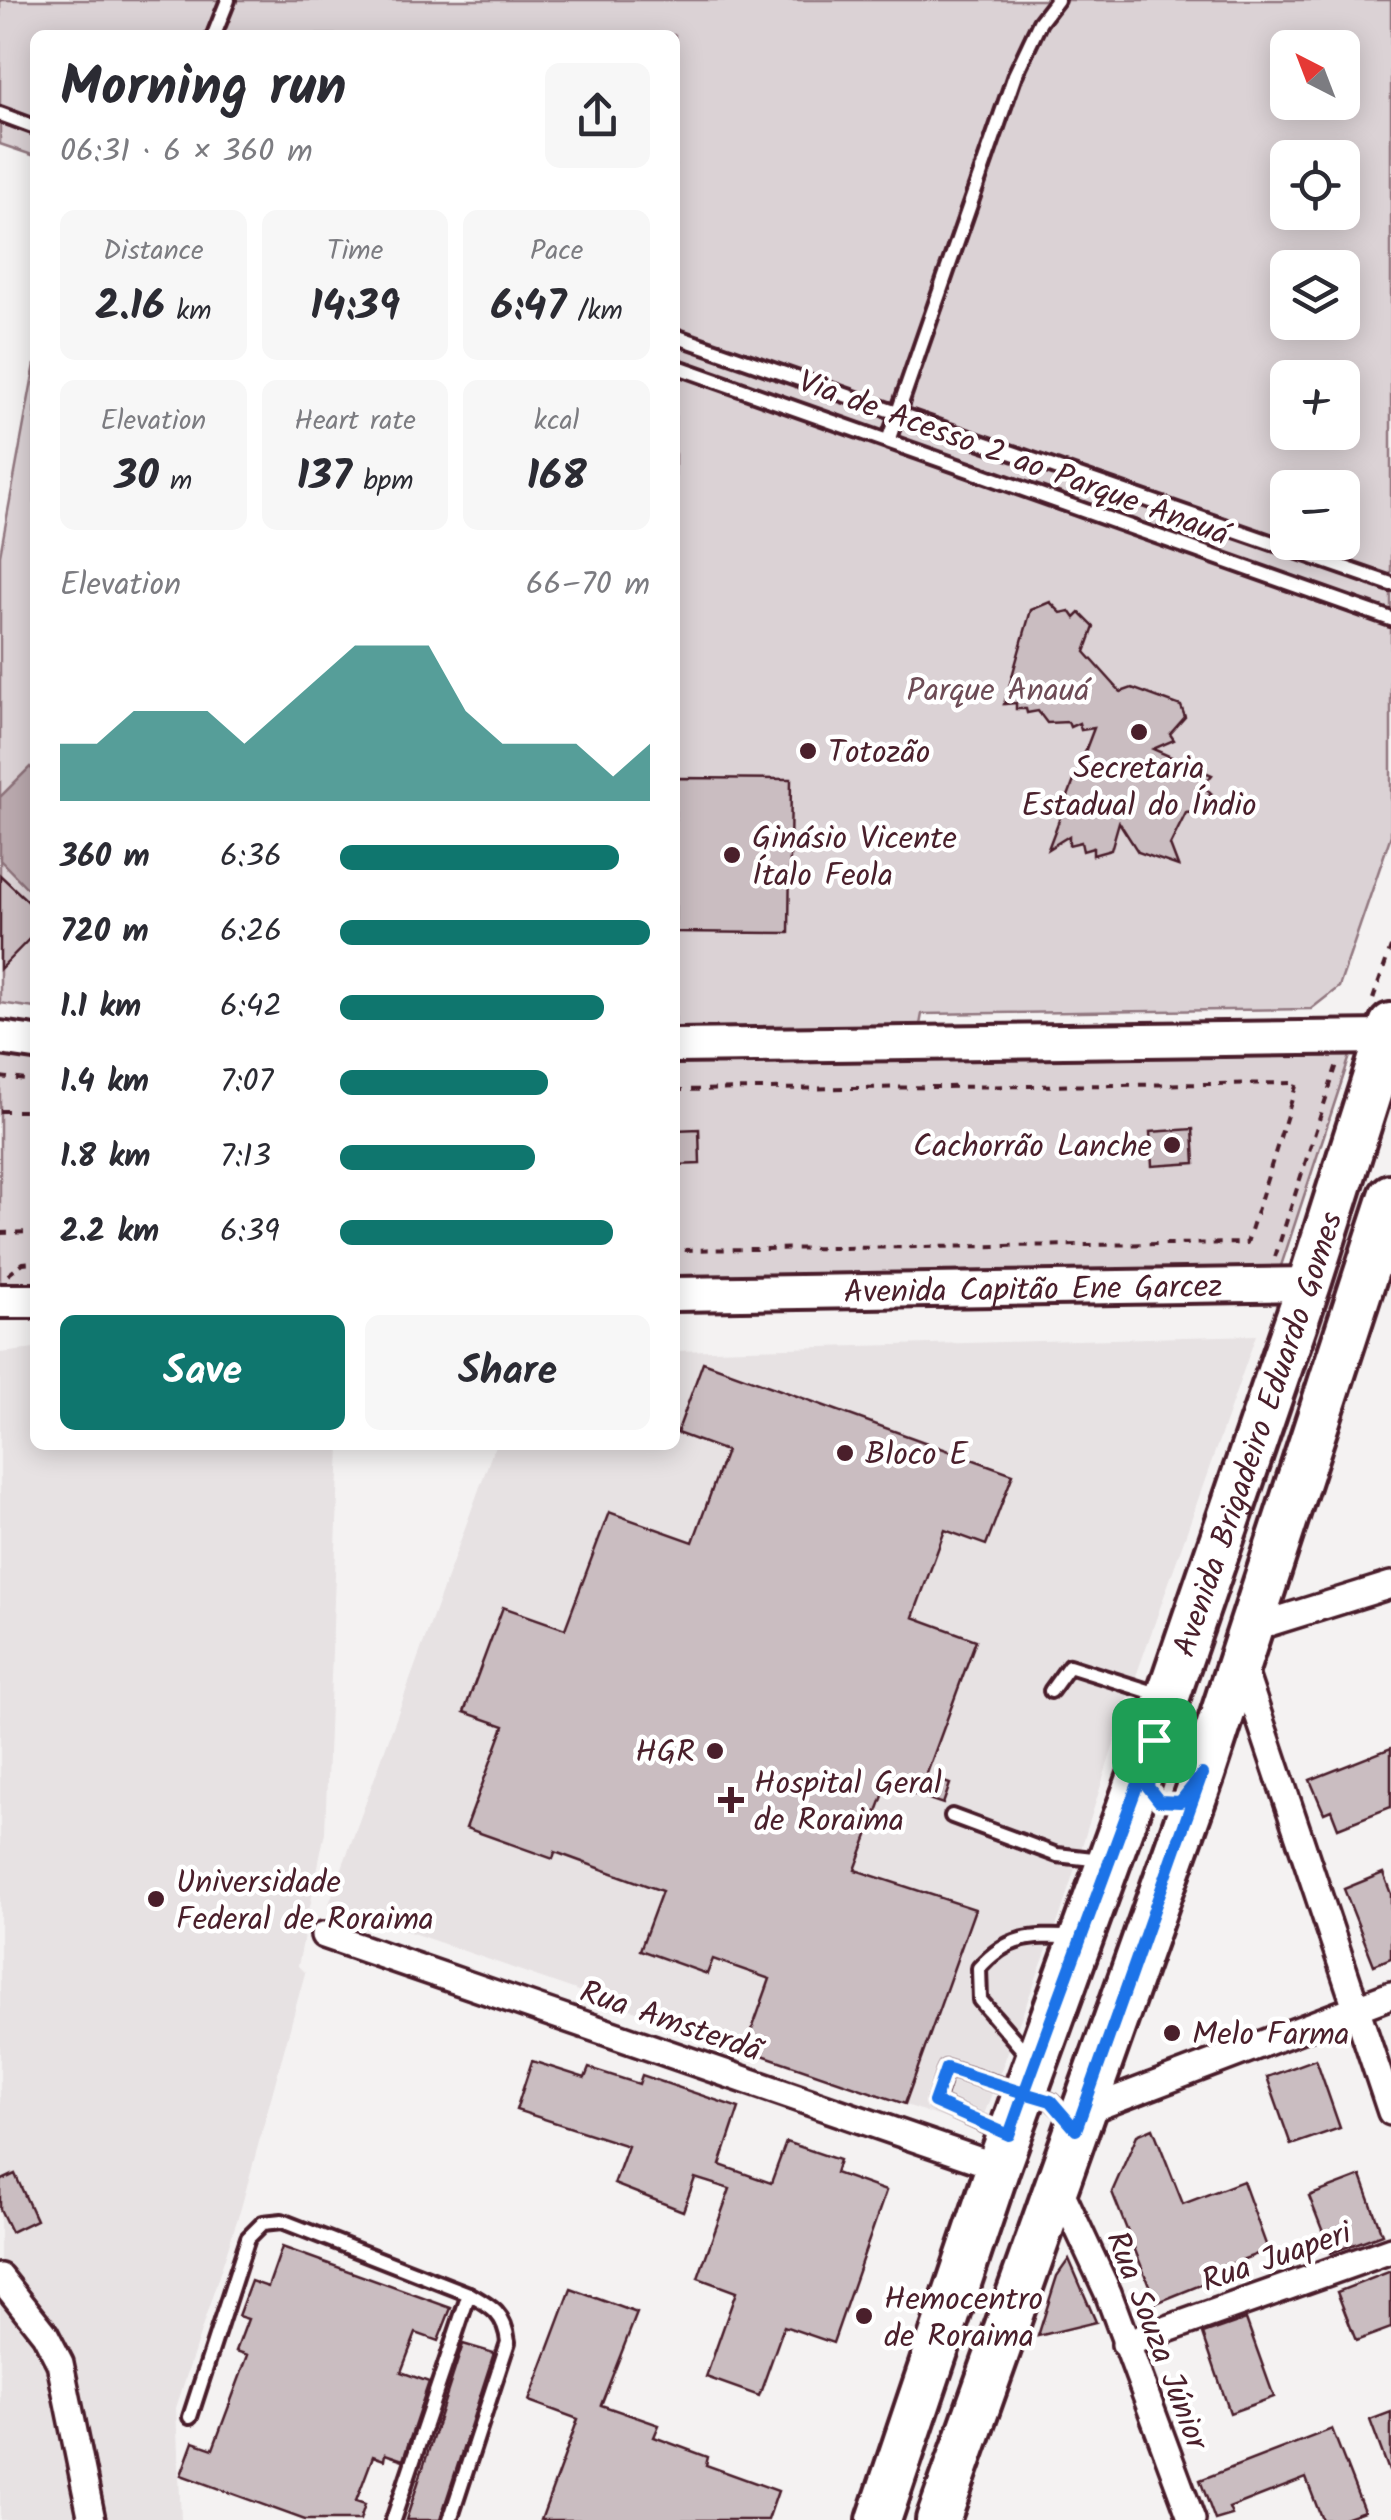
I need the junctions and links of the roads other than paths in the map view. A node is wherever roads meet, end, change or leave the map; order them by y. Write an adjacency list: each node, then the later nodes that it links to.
1 (228, 0): 3 (lane)
2 (1057, 0): 8 (lane)
3 (216, 30)
4 (0, 114): 5 (lane)
5 (30, 125)
6 (680, 338): 8 (lane, Via de Acesso 2 ao Parque Anauá)
7 (680, 368): 9 (lane, Via de Acesso 2 ao Parque Anauá)
8 (897, 414): 9 (lane); 10 (lane, Via de Acesso 2 ao Parque Anauá)
9 (888, 441): 11 (lane, Via de Acesso 2 ao Parque Anauá)
10 (1391, 584)
11 (1391, 620)
12 (1384, 1028): 15 (street); 17 (main road, Avenida Brigadeiro Eduardo Gomes)
13 (0, 1038): 14 (street)
14 (30, 1041)
15 (680, 1046)
16 (1391, 1196): 18 (main road, Avenida Brigadeiro Eduardo Gomes)
17 (1291, 1274): 18 (main road, Avenida Capitão Ene Garcez); 19 (street, Avenida Capitão Ene Garcez); 25 (main road, Avenida Brigadeiro Eduardo Gomes)
18 (1377, 1280): 23 (main road, Avenida Brigadeiro Eduardo Gomes)
19 (680, 1294)
20 (0, 1300): 21 (street)
21 (30, 1300)
22 (1391, 1585): 23 (street)
23 (1244, 1644): 27 (main road, Avenida Brigadeiro Eduardo Gomes); 34 (street)
24 (1051, 1691): 25 (lane)
25 (1168, 1697): 26 (main road, Avenida Brigadeiro Eduardo Gomes)
26 (1154, 1740): 27 (main road); 29 (main road, Avenida Brigadeiro Eduardo Gomes)
27 (1202, 1774): 30 (main road, Avenida Brigadeiro Eduardo Gomes)
28 (952, 1816): 29 (lane)
29 (1111, 1853): 30 (main road); 32 (main road, Avenida Brigadeiro Eduardo Gomes)
30 (1170, 1862): 37 (main road, Avenida Brigadeiro Eduardo Gomes)
31 (324, 1934): 38 (street, Rua Amsterdã)
32 (1081, 1937): 35 (main road, Avenida Brigadeiro Eduardo Gomes); 35 (lane)
33 (1391, 1995): 34 (street)
34 (1354, 2008): 36 (street); 37 (street)
35 (1029, 2078): 37 (lane); 38 (main road, Avenida Brigadeiro Eduardo Gomes); 38 (lane)
36 (1391, 2112)
37 (1080, 2121): 39 (main road, Avenida Brigadeiro Eduardo Gomes)
38 (1004, 2151): 45 (main road, Avenida Brigadeiro Eduardo Gomes)
39 (1058, 2185): 43 (street, Rua Souza Júnior); 49 (main road, Avenida Brigadeiro Eduardo Gomes)
40 (1391, 2250): 43 (street, Rua Juaperi)
41 (0, 2277): 46 (street)
42 (468, 2294): 44 (lane); 47 (lane); 48 (lane)
43 (1125, 2344): 50 (street, Rua Souza Júnior)
44 (190, 2416)
45 (882, 2514): 49 (main road)
46 (92, 2520)
47 (393, 2520)
48 (450, 2520)
49 (935, 2520)
50 (1192, 2520)

